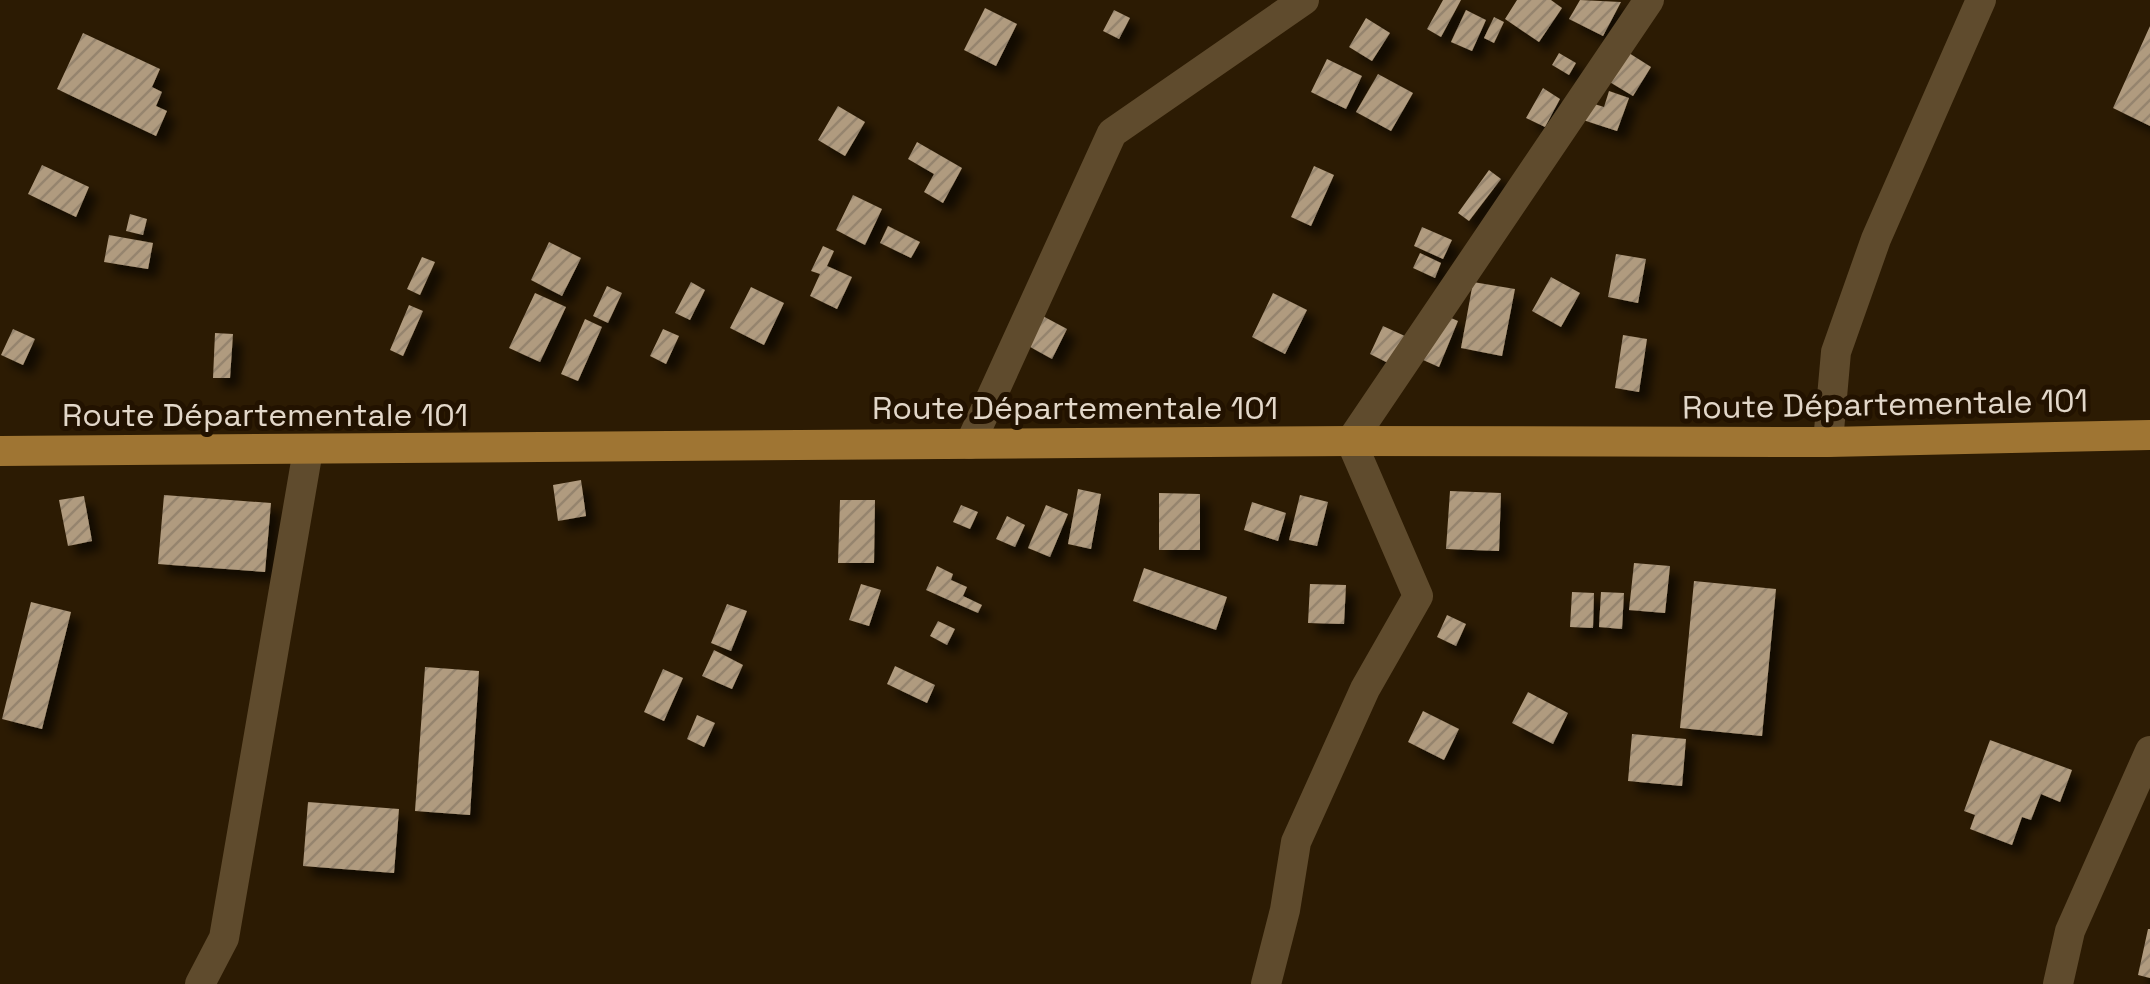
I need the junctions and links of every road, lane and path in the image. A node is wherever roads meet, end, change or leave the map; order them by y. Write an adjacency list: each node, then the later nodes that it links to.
1 (1304, 0): 7 (street)
2 (1650, 0): 5 (street)
3 (1981, 0): 6 (street)
4 (2150, 435): 6 (main road, Route Départementale 101)
5 (1351, 441): 6 (main road, Route Départementale 101); 7 (main road, Route Départementale 101); 12 (street)
6 (1828, 442)
7 (970, 444): 8 (main road, Route Départementale 101)
8 (308, 450): 9 (main road, Route Départementale 101); 11 (street)
9 (0, 451)
10 (2150, 751): 13 (street)
11 (200, 984)
12 (1266, 984)
13 (2058, 984)

